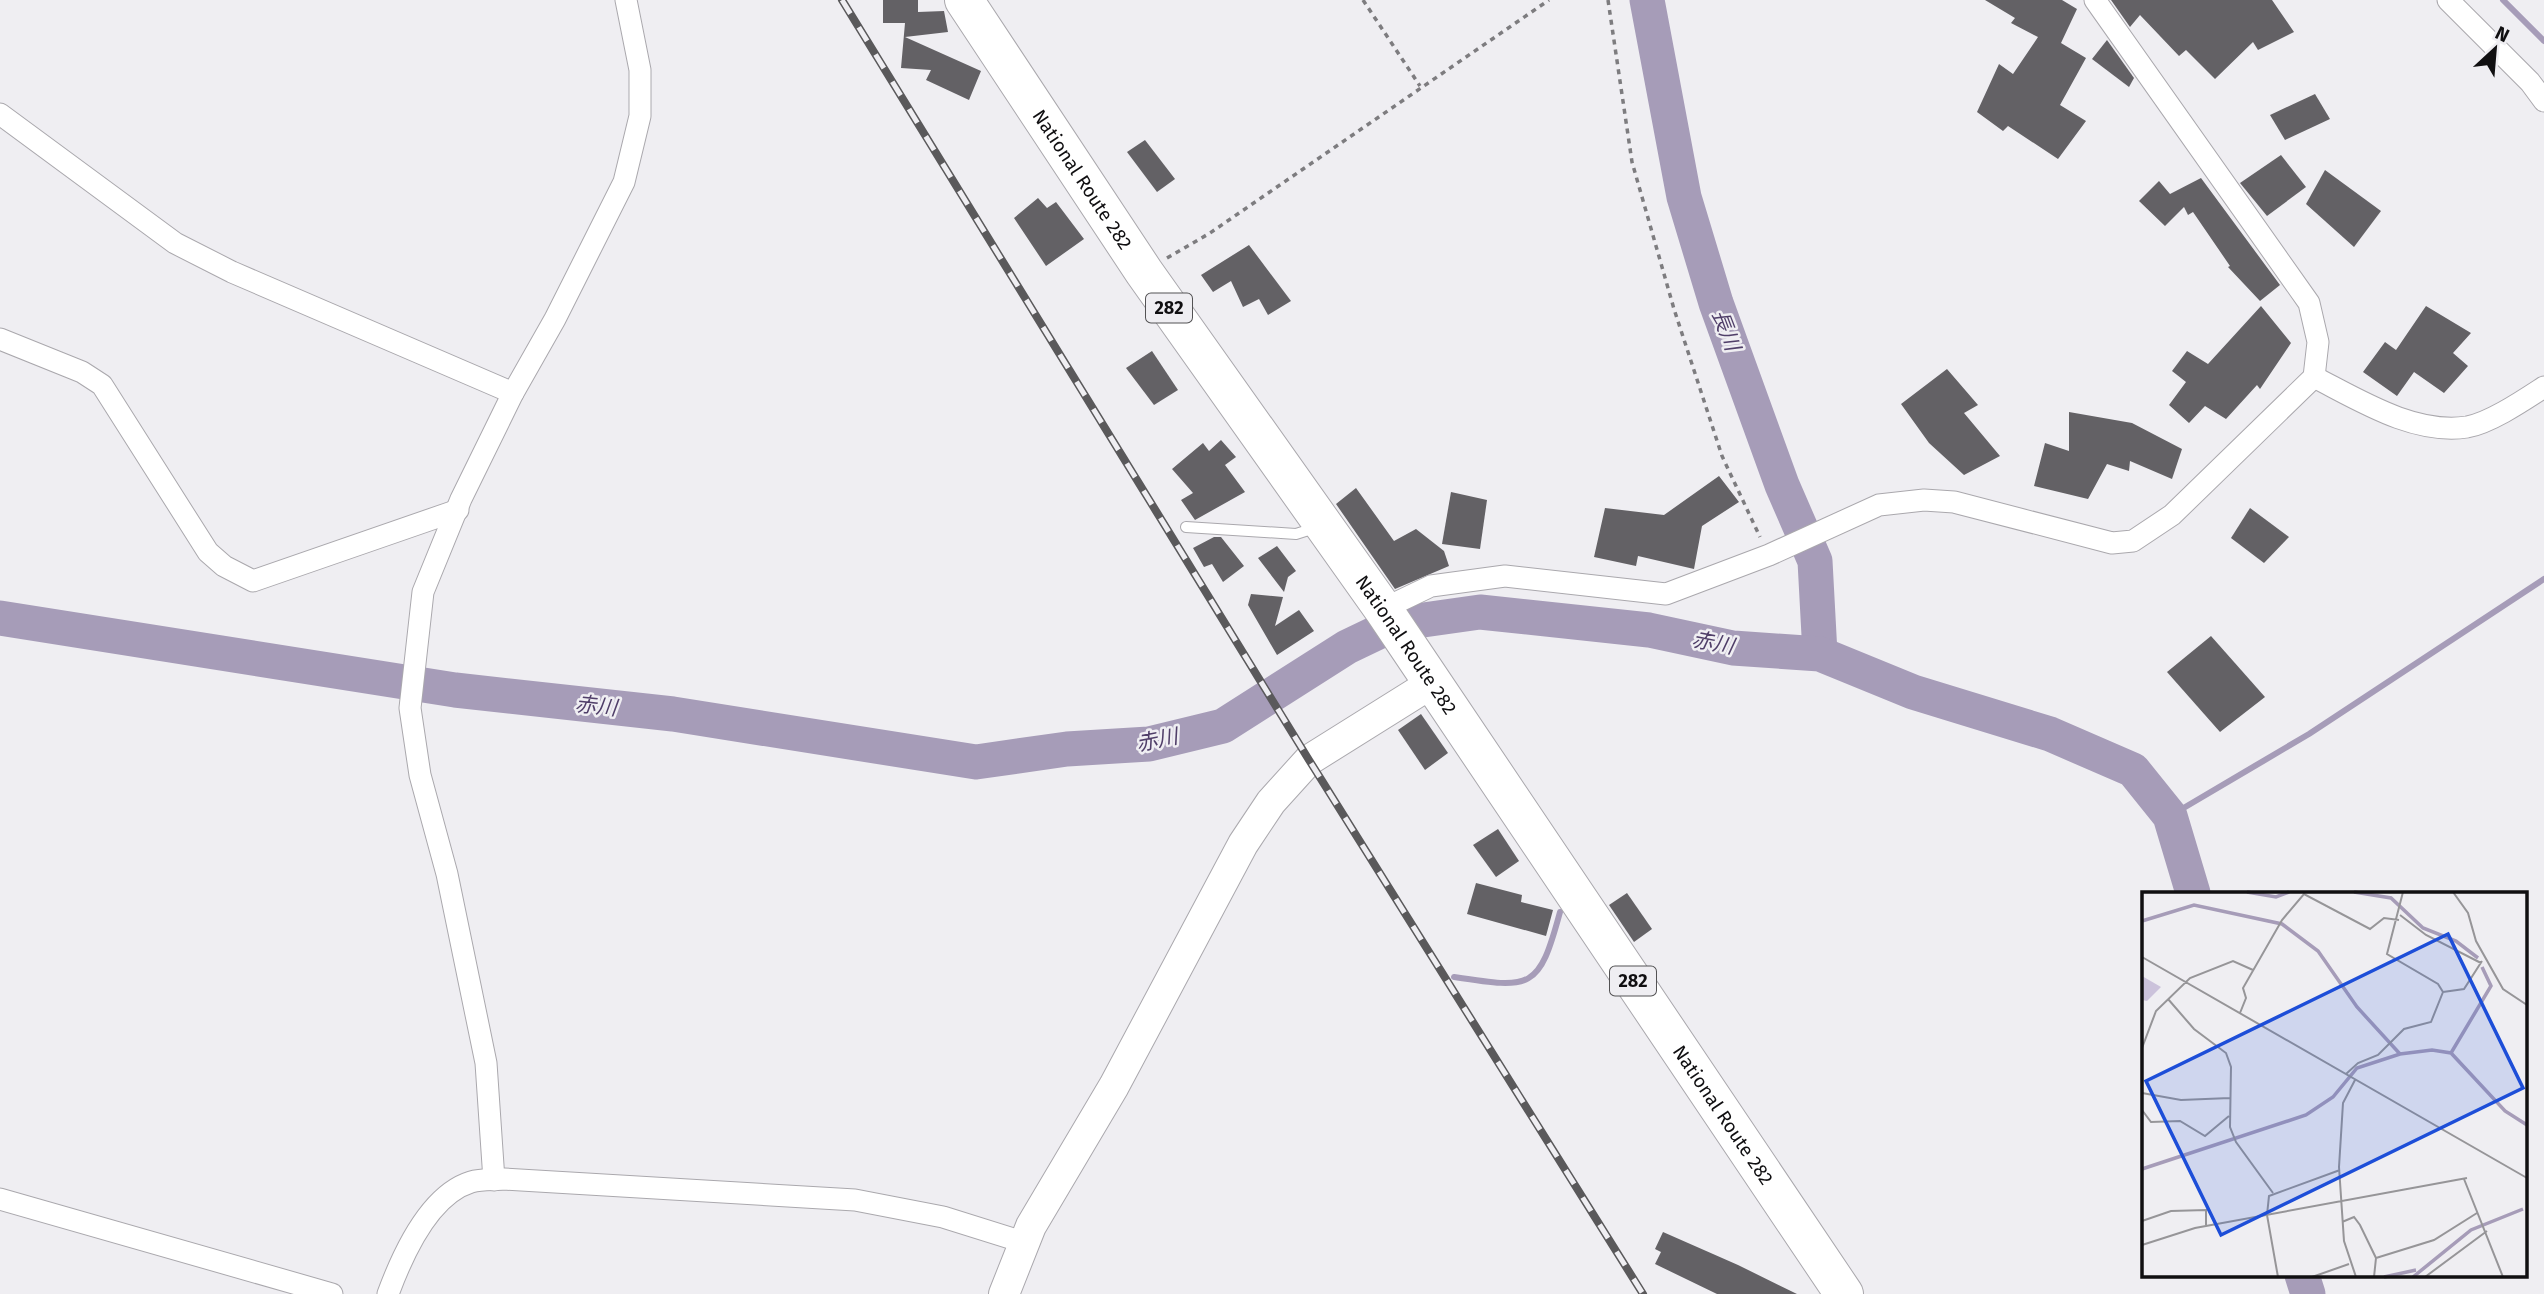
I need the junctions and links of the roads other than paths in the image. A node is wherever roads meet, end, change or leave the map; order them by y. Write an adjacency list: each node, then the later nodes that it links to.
1 (626, 0): 10 (street)
2 (964, 0): 12 (highway, National Route 282 / 282)
3 (2095, 0): 8 (street)
4 (2448, 0): 5 (street)
5 (2544, 101)
6 (0, 114): 10 (street)
7 (0, 339): 11 (street)
8 (2314, 377): 9 (street); 14 (street)
9 (2544, 387)
10 (513, 393): 11 (street)
11 (458, 510): 16 (street)
12 (1323, 525): 13 (lane); 14 (highway, National Route 282 / 282)
13 (1186, 527)
14 (1384, 610): 15 (highway, National Route 282 / 282)
15 (1426, 676): 18 (street); 22 (highway, National Route 282 / 282)
16 (494, 1180): 18 (street); 20 (street)
17 (0, 1199): 19 (street)
18 (1026, 1243): 21 (street)
19 (332, 1294)
20 (388, 1294)
21 (1004, 1294)
22 (1844, 1294)

